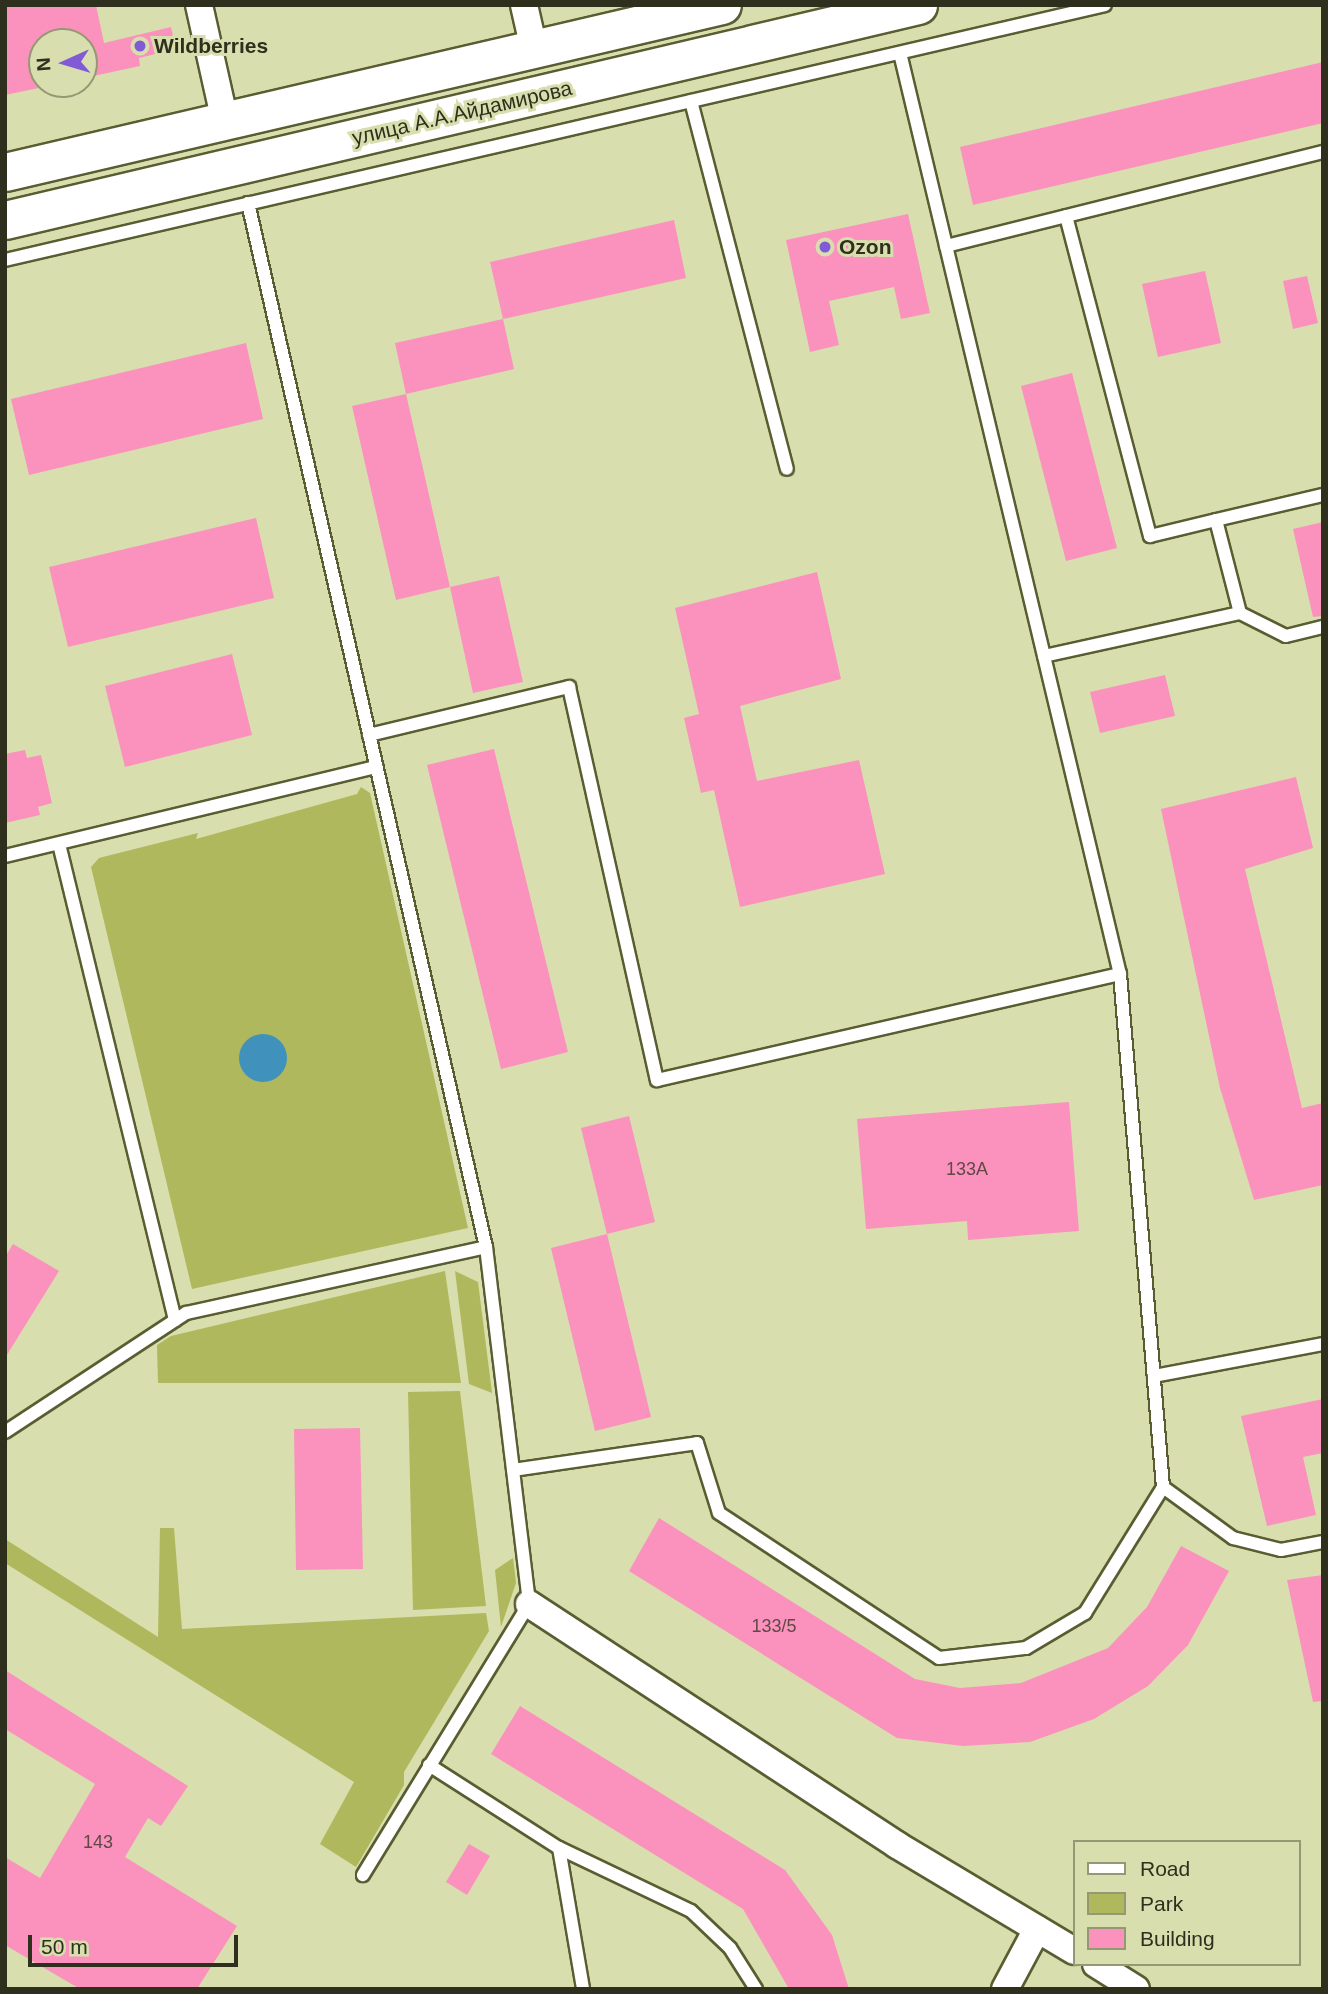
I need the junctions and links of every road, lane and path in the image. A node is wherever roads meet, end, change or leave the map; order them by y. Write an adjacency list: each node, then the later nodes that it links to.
1 (199, 5): 9 (street)
2 (524, 5): 6 (street)
3 (722, 5): 6 (main road)
4 (918, 5): 14 (main road, улица А.А.Айдамирова)
5 (1105, 5): 7 (lane)
6 (534, 49): 9 (main road)
7 (900, 53): 8 (lane); 15 (lane)
8 (691, 101): 12 (lane); 17 (lane)
9 (225, 121): 11 (main road)
10 (1323, 152): 13 (lane)
11 (5, 172)
12 (248, 203): 16 (lane); 23 (lane)
13 (1066, 216): 15 (lane); 19 (lane)
14 (5, 220)
15 (946, 246): 22 (lane)
16 (5, 260)
17 (787, 469)
18 (1323, 495): 19 (lane)
19 (1216, 520): 20 (lane)
20 (1240, 614): 21 (lane); 22 (lane)
21 (1323, 627)
22 (1044, 656): 27 (lane)
23 (369, 734): 24 (lane); 27 (lane)
24 (376, 767): 25 (lane); 28 (lane)
25 (59, 844): 26 (lane); 29 (lane)
26 (5, 856)
27 (1121, 974): 31 (lane)
28 (486, 1247): 29 (lane); 33 (lane)
29 (175, 1320): 32 (lane)
30 (1323, 1344): 31 (lane)
31 (1154, 1376): 34 (lane)
32 (5, 1432)
33 (513, 1470): 34 (lane); 36 (lane)
34 (1163, 1488): 35 (lane)
35 (1323, 1542)
36 (529, 1604): 37 (lane); 40 (street)
37 (429, 1765): 38 (lane); 39 (lane)
38 (559, 1848): 43 (lane); 44 (lane)
39 (363, 1875)
40 (1037, 1929): 41 (street); 45 (street)
41 (1072, 1950)
42 (1099, 1966): 46 (street)
43 (583, 1989)
44 (756, 1989)
45 (1004, 1989)
46 (1136, 1989)

